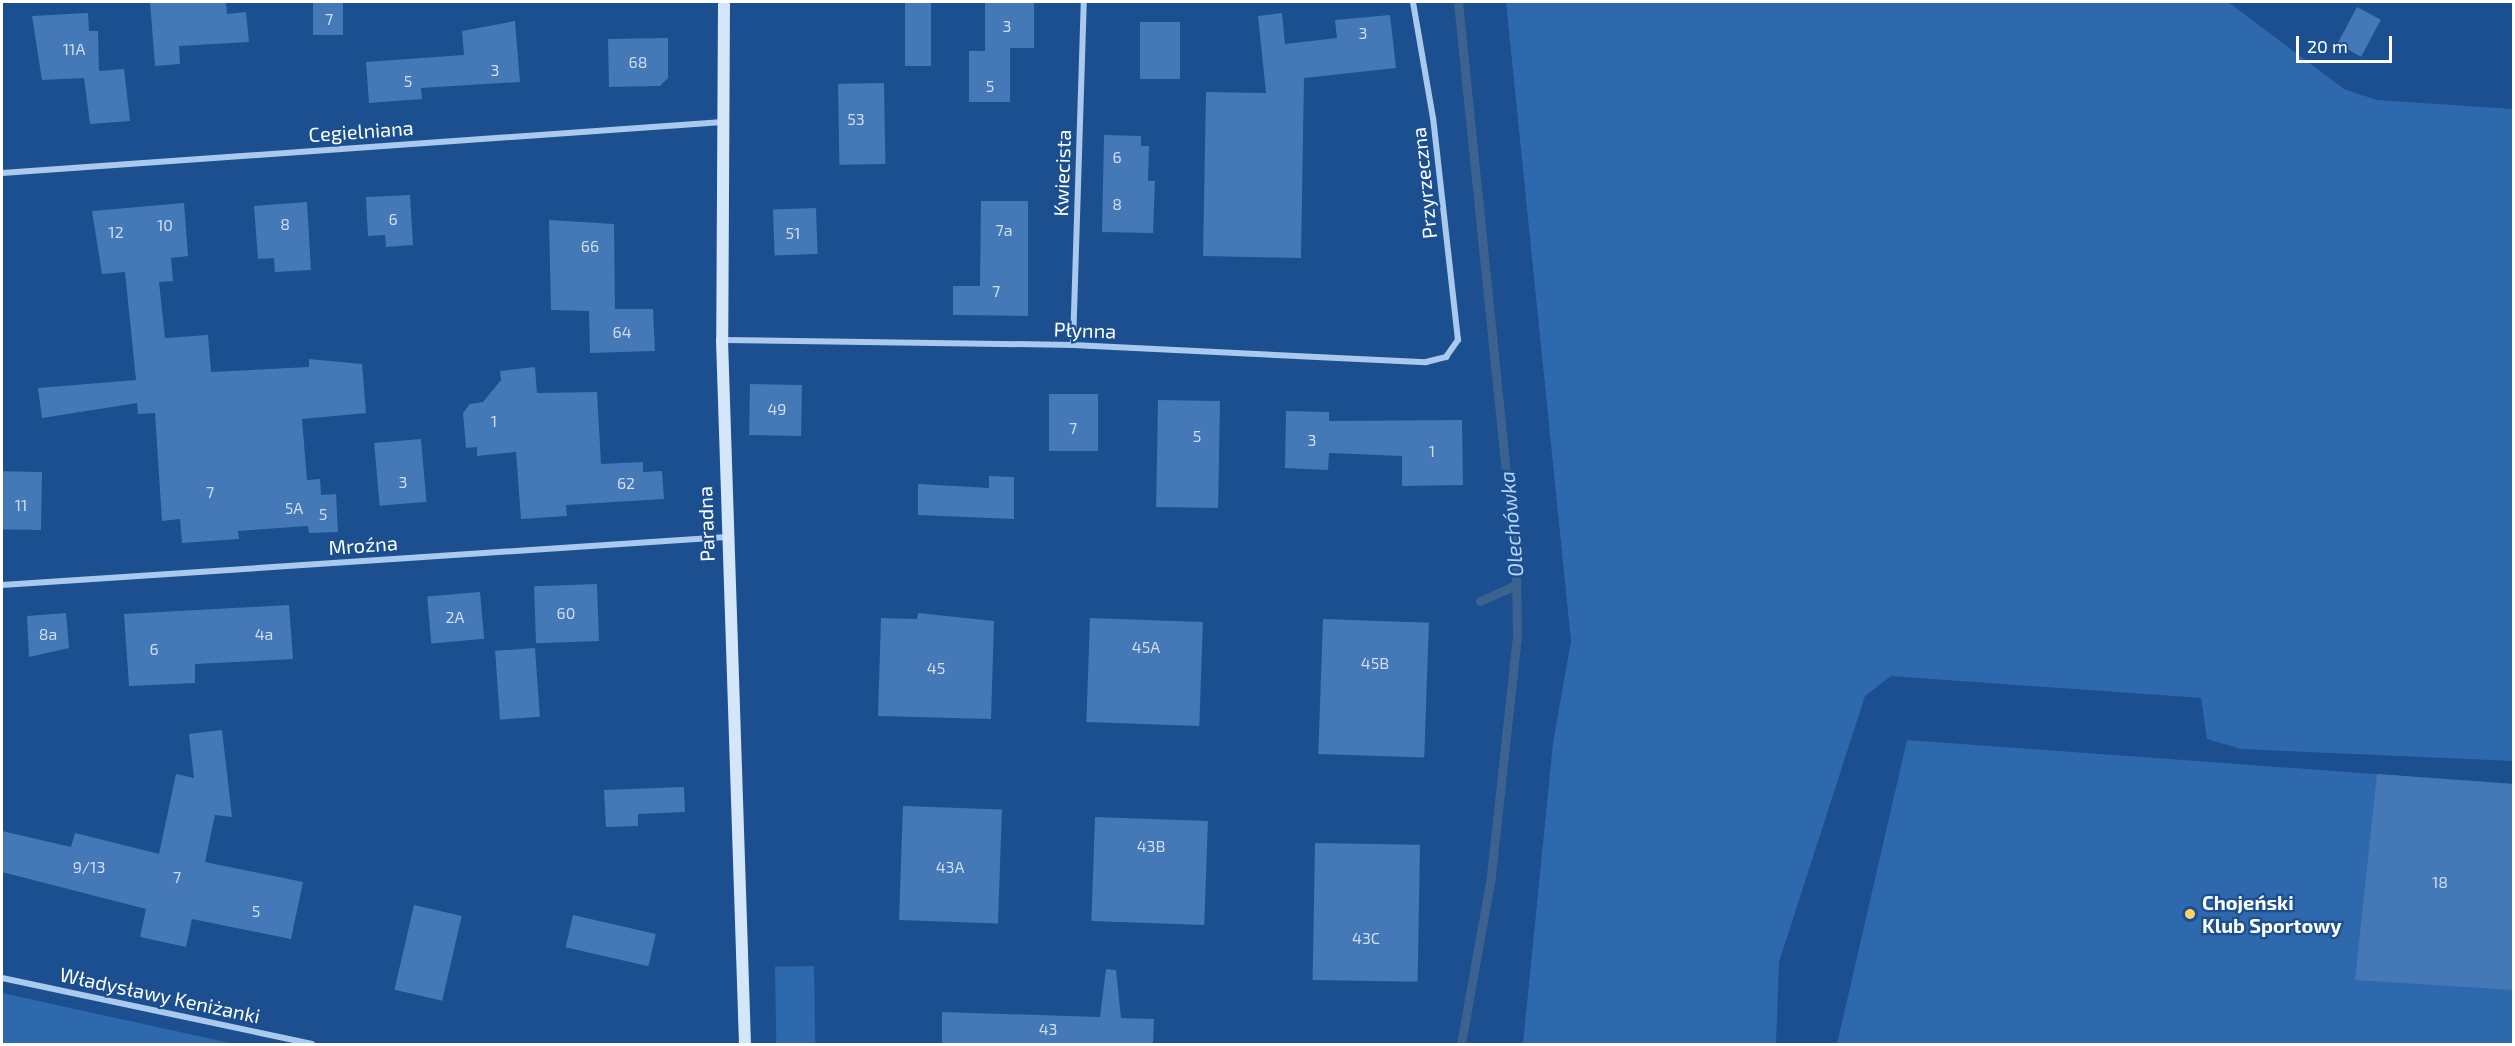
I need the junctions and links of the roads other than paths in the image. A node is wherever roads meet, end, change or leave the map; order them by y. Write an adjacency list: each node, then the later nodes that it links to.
1 (724, 2): 4 (street, Paradna)
2 (1084, 2): 7 (street, Kwiecista)
3 (1413, 2): 8 (street, Przyrzeczna)
4 (723, 122): 5 (street, Cegielniana); 6 (street, Paradna)
5 (2, 173)
6 (722, 340): 7 (street, Płynna); 9 (street, Paradna)
7 (1073, 345): 8 (street, Płynna)
8 (1446, 357)
9 (726, 537): 10 (street, Mroźna); 13 (street, Paradna)
10 (2, 585)
11 (2, 978): 12 (street, Władysławy Keniżanki)
12 (312, 1044)
13 (745, 1044)

